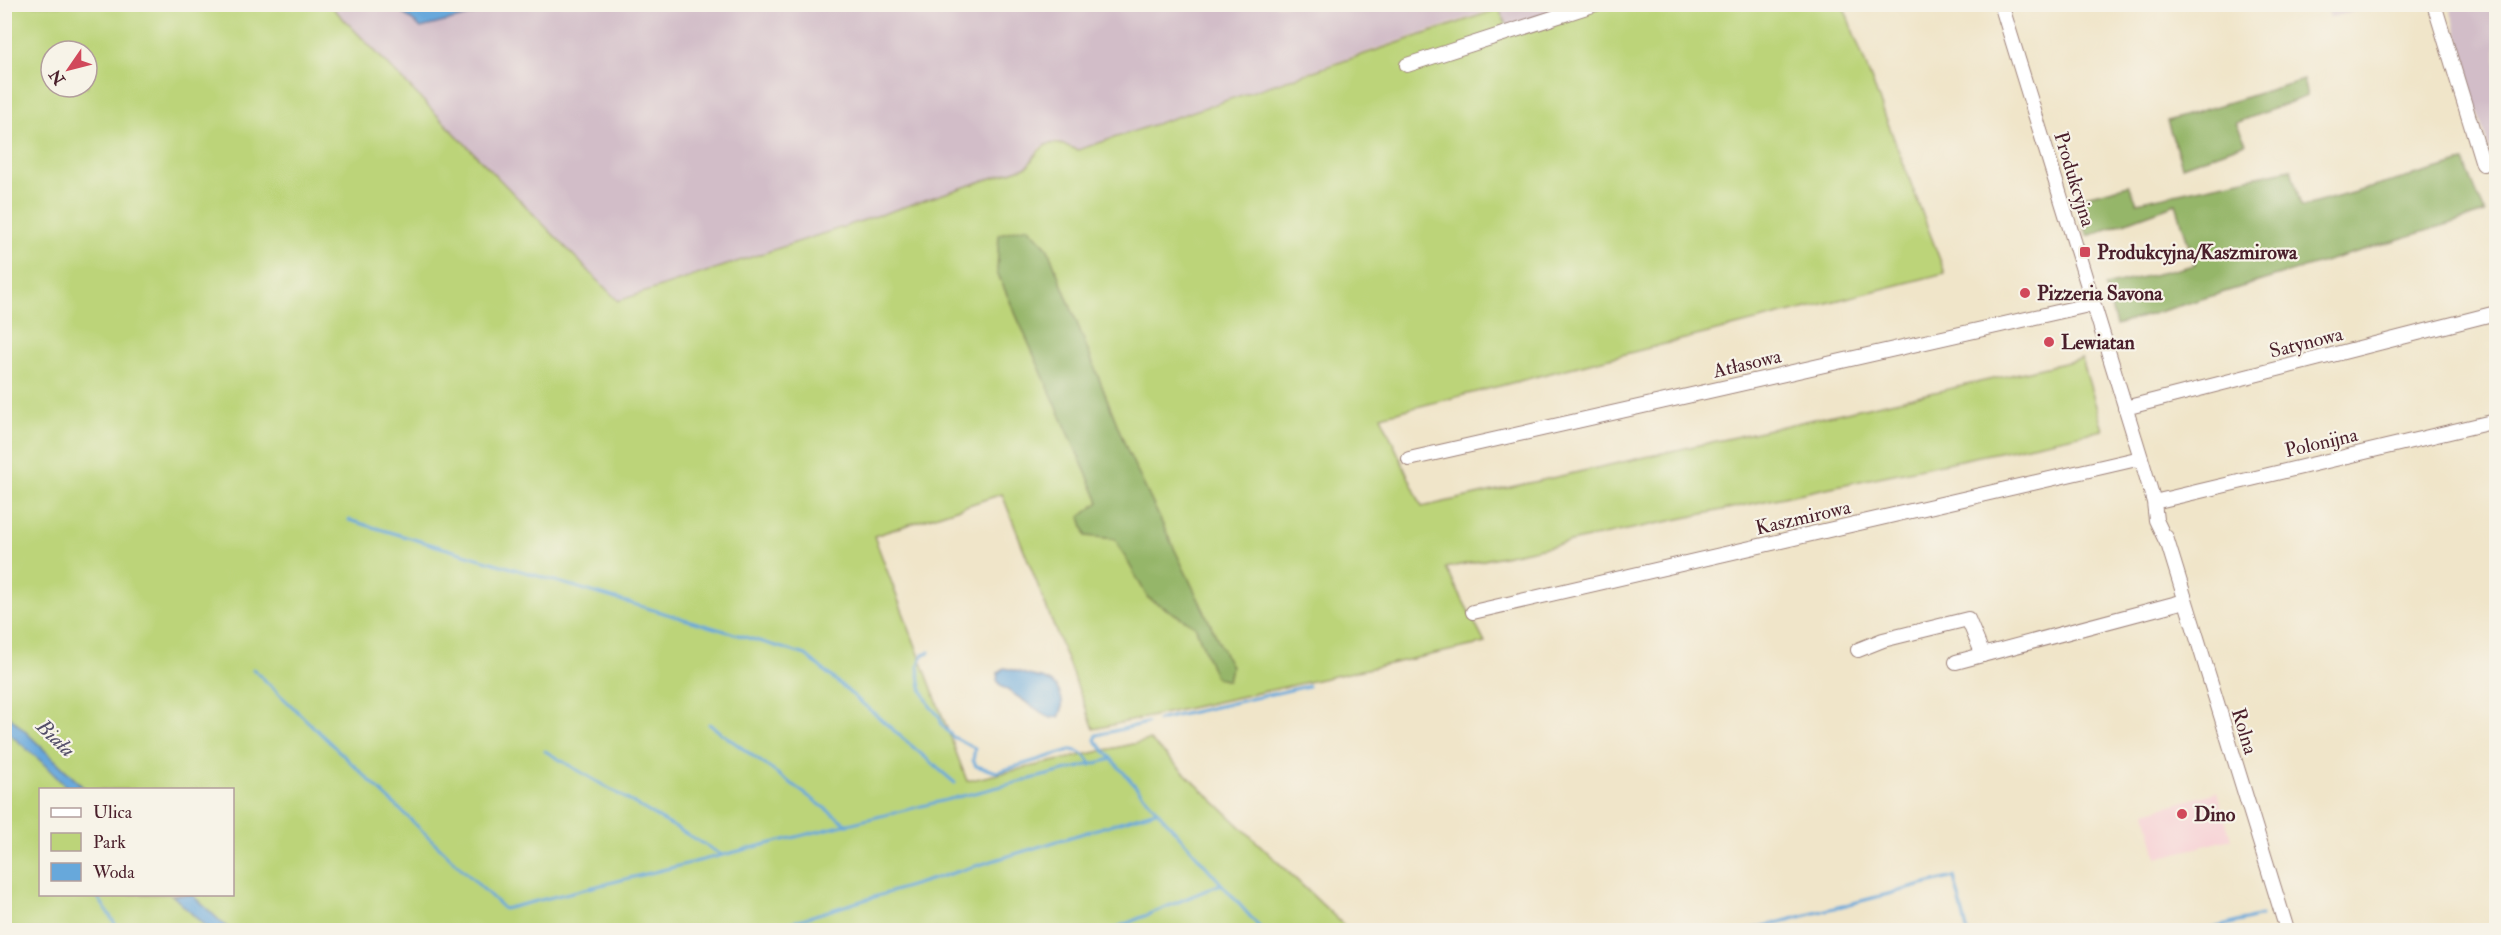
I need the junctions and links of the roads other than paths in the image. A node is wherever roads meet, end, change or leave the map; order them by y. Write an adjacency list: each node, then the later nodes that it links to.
1 (1596, 4): 4 (street)
2 (2001, 4): 6 (street, Produkcyjna)
3 (2434, 4): 5 (street)
4 (1407, 65)
5 (2483, 164)
6 (2093, 304): 8 (street, Produkcyjna); 11 (street, Atłasowa)
7 (2496, 313): 8 (street, Satynowa)
8 (2125, 408): 10 (street, Produkcyjna)
9 (2496, 421): 12 (street, Polonijna)
10 (2141, 458): 12 (street, Produkcyjna); 14 (street, Kaszmirowa)
11 (1409, 459)
12 (2154, 502): 13 (street, Rolna)
13 (2185, 601): 16 (street); 18 (street, Rolna)
14 (1473, 612)
15 (1858, 650): 16 (street)
16 (1983, 655): 17 (street)
17 (1956, 662)
18 (2287, 930)

